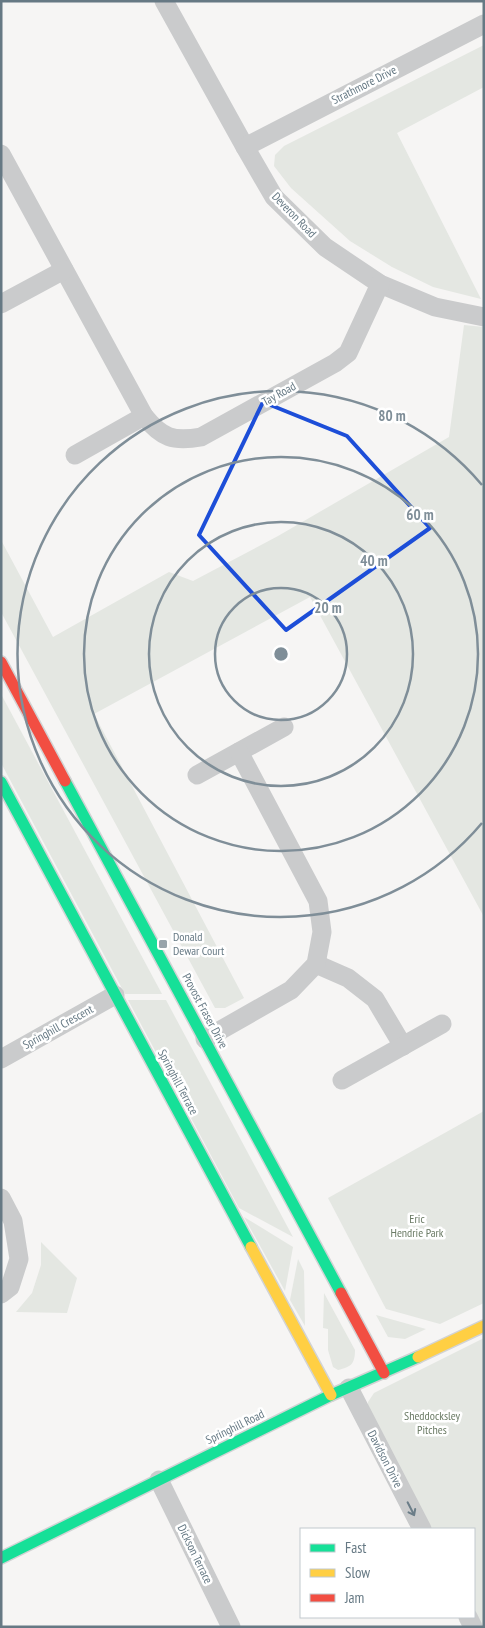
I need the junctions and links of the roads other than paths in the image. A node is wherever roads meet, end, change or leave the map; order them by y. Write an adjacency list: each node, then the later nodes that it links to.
1 (164, 1): 3 (street, Deveron Road)
2 (484, 24): 3 (street, Strathmore Drive)
3 (245, 147): 7 (street, Deveron Road)
4 (1, 154): 5 (street, Tay Road)
5 (9, 186): 6 (street, Tay Road)
6 (64, 270): 8 (street); 10 (street, Tay Road)
7 (380, 284): 9 (street, Deveron Road); 10 (street, Tay Road)
8 (1, 304)
9 (484, 317)
10 (144, 416): 11 (street)
11 (75, 455)
12 (1, 662): 20 (street, Provost Fraser Drive)
13 (284, 726): 14 (street)
14 (239, 752): 15 (street); 17 (street)
15 (197, 775)
16 (1, 782): 18 (street, Springhill Terrace)
17 (316, 964): 20 (street); 21 (street)
18 (115, 995): 22 (street, Springhill Crescent); 28 (street, Springhill Terrace)
19 (442, 1024): 21 (street)
20 (205, 1039): 27 (street, Provost Fraser Drive)
21 (402, 1046): 23 (street)
22 (1, 1060)
23 (342, 1080)
24 (1, 1198): 25 (street)
25 (1, 1294)
26 (484, 1326): 27 (street, Springhill Road)
27 (384, 1373): 28 (street, Springhill Road)
28 (340, 1391): 29 (street, Springhill Road); 30 (street, Davidson Drive, one-way to 30)
29 (159, 1480): 31 (street, Springhill Road); 32 (street, Dickson Terrace)
30 (421, 1528)
31 (1, 1558)
32 (231, 1627)

